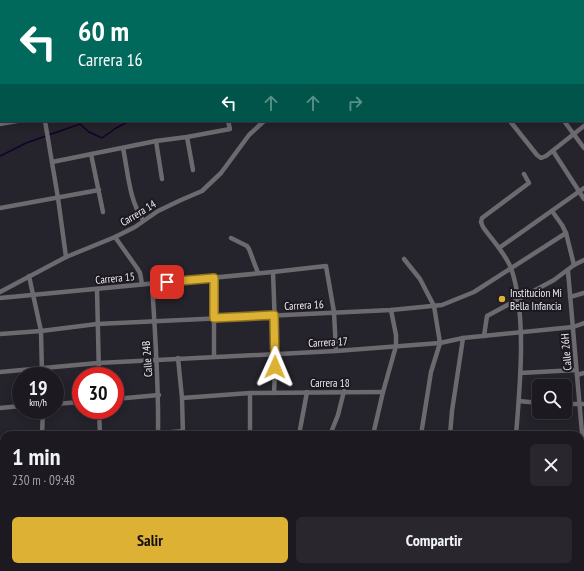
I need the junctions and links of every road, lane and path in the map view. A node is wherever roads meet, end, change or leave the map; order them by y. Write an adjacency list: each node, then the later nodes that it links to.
1 (11, 122): 7 (street)
2 (45, 122): 16 (street)
3 (228, 122): 10 (street)
4 (263, 122): 28 (street, Carrera 14)
5 (511, 122): 14 (street)
6 (565, 122): 9 (street)
7 (0, 124)
8 (584, 126): 9 (street)
9 (574, 134): 13 (street); 14 (street)
10 (187, 137): 11 (street); 17 (street)
11 (156, 142): 12 (street); 19 (street)
12 (123, 148): 15 (street); 28 (street)
13 (584, 148)
14 (553, 151): 22 (street)
15 (91, 154): 16 (street); 21 (street)
16 (52, 162): 23 (street)
17 (193, 170)
18 (524, 174): 32 (street)
19 (162, 179)
20 (584, 188): 22 (street)
21 (99, 190): 23 (street); 27 (street)
22 (580, 192): 24 (street); 26 (street)
23 (58, 198): 25 (street); 33 (street)
24 (584, 198)
25 (0, 208)
26 (552, 211): 29 (street); 32 (street)
27 (103, 212)
28 (143, 220): 30 (street, Carrera 14)
29 (566, 233): 36 (street); 37 (street, Carrera 16)
30 (115, 237): 33 (street, Carrera 14); 43 (street)
31 (231, 238): 40 (street)
32 (498, 248): 37 (street)
33 (66, 257): 41 (street, Carrera 14)
34 (404, 259): 52 (street)
35 (584, 260): 36 (street)
36 (574, 265): 38 (street)
37 (511, 268): 51 (street); 52 (street, Carrera 16)
38 (568, 271): 49 (street, Calle 26H); 51 (street)
39 (273, 272): 40 (street, Carrera 15); 54 (street, Carrera 15); 55 (street)
40 (258, 273): 42 (street, Carrera 15)
41 (29, 276): 46 (street, Carrera 14); 48 (street)
42 (214, 278): 44 (street, Carrera 15); 56 (street)
43 (142, 284): 44 (street, Carrera 15); 45 (street, Carrera 15)
44 (152, 284): 57 (street, Calle 24B)
45 (97, 289): 48 (street, Carrera 15); 59 (street)
46 (0, 292)
47 (584, 293): 49 (street)
48 (34, 294): 50 (street, Carrera 15); 61 (street)
49 (570, 297): 60 (street, Calle 26H)
50 (0, 298)
51 (518, 298): 62 (street); 64 (street)
52 (434, 306): 53 (street, Carrera 16); 66 (street)
53 (391, 310): 54 (street, Carrera 16); 67 (street)
54 (334, 312): 55 (street, Carrera 16); 68 (street)
55 (274, 315): 56 (street, Carrera 16); 69 (street)
56 (214, 318): 57 (street, Carrera 16); 70 (street)
57 (154, 321): 59 (street, Carrera 16); 72 (street, Calle 24B)
58 (584, 323): 60 (street, Carrera 17)
59 (97, 324): 61 (street, Carrera 16); 73 (street)
60 (573, 327): 62 (street, Carrera 17); 80 (street, Calle 26H)
61 (40, 331): 63 (street, Carrera 16); 74 (street)
62 (521, 333): 64 (street, Carrera 17); 79 (street)
63 (0, 334)
64 (484, 336): 65 (street, Carrera 17)
65 (463, 338): 66 (street, Carrera 17); 106 (street)
66 (440, 343): 67 (street, Carrera 17); 105 (street)
67 (396, 346): 68 (street, Carrera 17); 85 (street)
68 (336, 351): 69 (street, Carrera 17)
69 (276, 354): 70 (street, Carrera 17); 82 (street)
70 (214, 356): 71 (street, Carrera 17)
71 (178, 358): 72 (street, Carrera 17); 88 (street)
72 (156, 360): 73 (street, Carrera 17); 87 (street, Calle 24B)
73 (98, 363): 75 (street, Carrera 17); 76 (street)
74 (42, 367)
75 (61, 367)
76 (98, 367)
77 (12, 371): 78 (street, Carrera 17)
78 (0, 372)
79 (520, 373): 80 (street); 90 (street)
80 (577, 373): 81 (street); 92 (street, Calle 26H)
81 (584, 373)
82 (274, 392): 83 (street, Carrera 18); 86 (street, Carrera 18)
83 (307, 392): 84 (street, Carrera 18); 102 (street)
84 (344, 392): 85 (street, Carrera 18); 103 (street)
85 (383, 392): 104 (street)
86 (250, 393): 88 (street, Carrera 18); 101 (street)
87 (159, 395): 89 (street); 99 (street, Calle 24B)
88 (182, 398): 100 (street)
89 (124, 399)
90 (519, 401): 91 (street); 107 (street)
91 (532, 402)
92 (582, 404): 108 (street, Calle 26H)
93 (12, 407): 94 (street)
94 (0, 408)
95 (43, 419): 97 (street)
96 (99, 419): 98 (street)
97 (42, 431)
98 (100, 431)
99 (158, 431)
100 (183, 431)
101 (250, 431)
102 (300, 431)
103 (332, 431)
104 (374, 431)
105 (422, 431)
106 (450, 431)
107 (516, 431)
108 (583, 431)
109 (137, 571): 110 (street)
110 (151, 571)

